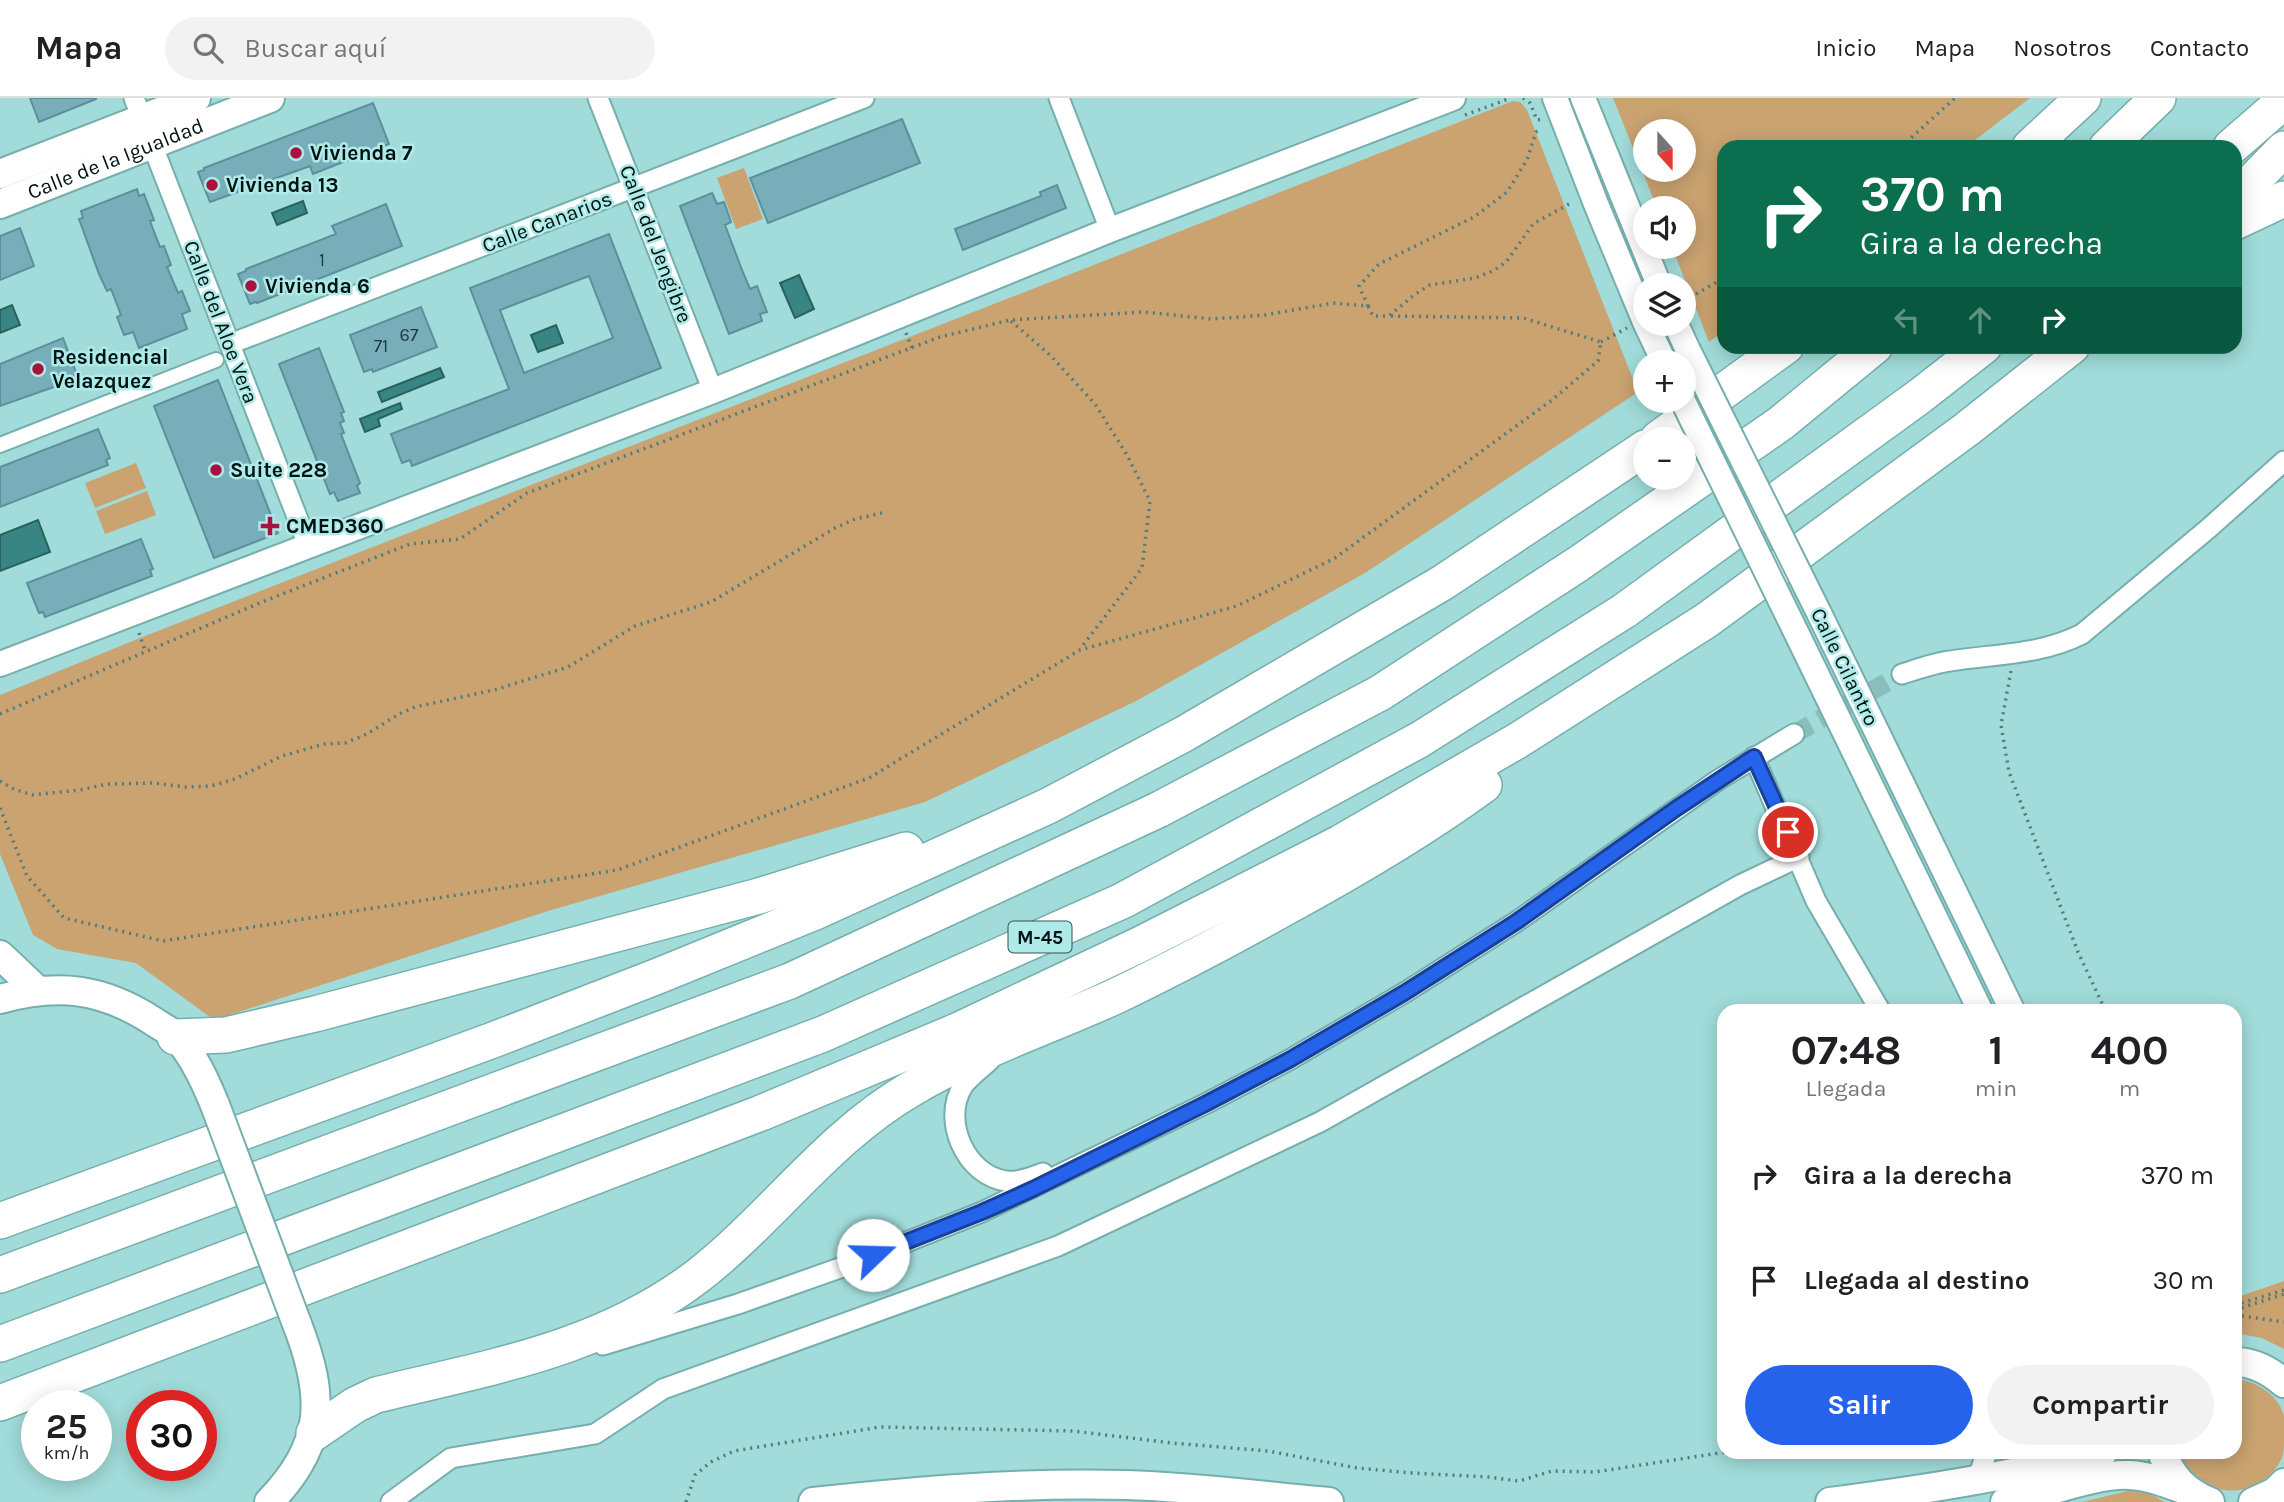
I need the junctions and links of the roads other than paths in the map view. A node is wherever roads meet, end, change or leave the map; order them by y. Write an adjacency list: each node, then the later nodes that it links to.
1 (196, 98): 14 (main road, Calle de la Igualdad)
2 (270, 98): 14 (main road, Calle de la Igualdad)
3 (598, 98): 22 (street, Calle del Jengibre)
4 (864, 98): 22 (street, Calle Canarios)
5 (1059, 98): 27 (street)
6 (1452, 98): 27 (street)
7 (1555, 98): 29 (street)
8 (1583, 98): 28 (street)
9 (2053, 98): 15 (highway)
10 (2083, 98): 16 (highway)
11 (2158, 98): 17 (highway)
12 (2258, 98): 18 (highway)
13 (2284, 101): 19 (highway)
14 (143, 120): 21 (main road, Calle de la Igualdad); 25 (main road, Calle de la Igualdad); 31 (street, Calle del Aloe Vera)
15 (2012, 140)
16 (2038, 140)
17 (2114, 140)
18 (2216, 140)
19 (2239, 140)
20 (2284, 149): 23 (highway)
21 (0, 174)
22 (634, 188): 31 (street, Calle Canarios); 37 (street, Calle del Jengibre)
23 (2242, 191)
24 (2284, 199): 26 (highway)
25 (0, 204)
26 (2242, 219)
27 (1110, 230): 37 (street)
28 (1654, 273)
29 (1633, 293)
30 (1682, 336): 56 (street, Calle Cilantro, bridge)
31 (230, 344): 43 (street, Calle del Aloe Vera)
32 (1775, 354): 39 (highway)
33 (1865, 354): 61 (highway)
34 (1974, 354): 62 (highway, M-45)
35 (2062, 354): 45 (highway)
36 (216, 360): 40 (street)
37 (713, 391): 43 (street)
38 (1689, 413): 55 (street, Calle Cilantro, bridge)
39 (1675, 427)
40 (0, 445)
41 (1633, 457): 47 (highway)
42 (2284, 461): 46 (street)
43 (308, 545): 44 (street)
44 (0, 664)
45 (1623, 673): 57 (highway); 66 (highway)
46 (1902, 674)
47 (1184, 734): 58 (highway); 60 (highway)
48 (1794, 734): 49 (street)
49 (1754, 757): 50 (street); 59 (street)
50 (1799, 857): 54 (street); 75 (street)
51 (0, 955): 52 (main road)
52 (37, 990): 53 (main road); 58 (main road)
53 (0, 999)
54 (1876, 1004)
55 (1977, 1004)
56 (2009, 1004)
57 (1047, 1027): 59 (street); 63 (highway)
58 (175, 1037): 67 (main road, bridge)
59 (1126, 1141): 63 (street)
60 (0, 1221)
61 (0, 1275)
62 (0, 1344)
63 (516, 1362): 67 (highway)
64 (2242, 1362): 65 (main road)
65 (2284, 1383)
66 (0, 1403)
67 (314, 1433): 74 (main road)
68 (1985, 1459): 71 (street)
69 (2071, 1459): 71 (main road)
70 (2164, 1459): 73 (main road)
71 (1978, 1479): 78 (main road)
72 (2284, 1483): 80 (main road)
73 (2198, 1498): 79 (main road)
74 (269, 1502)
75 (391, 1502)
76 (813, 1502): 77 (main road)
77 (1329, 1502)
78 (1830, 1502)
79 (2005, 1502)
80 (2253, 1502)

